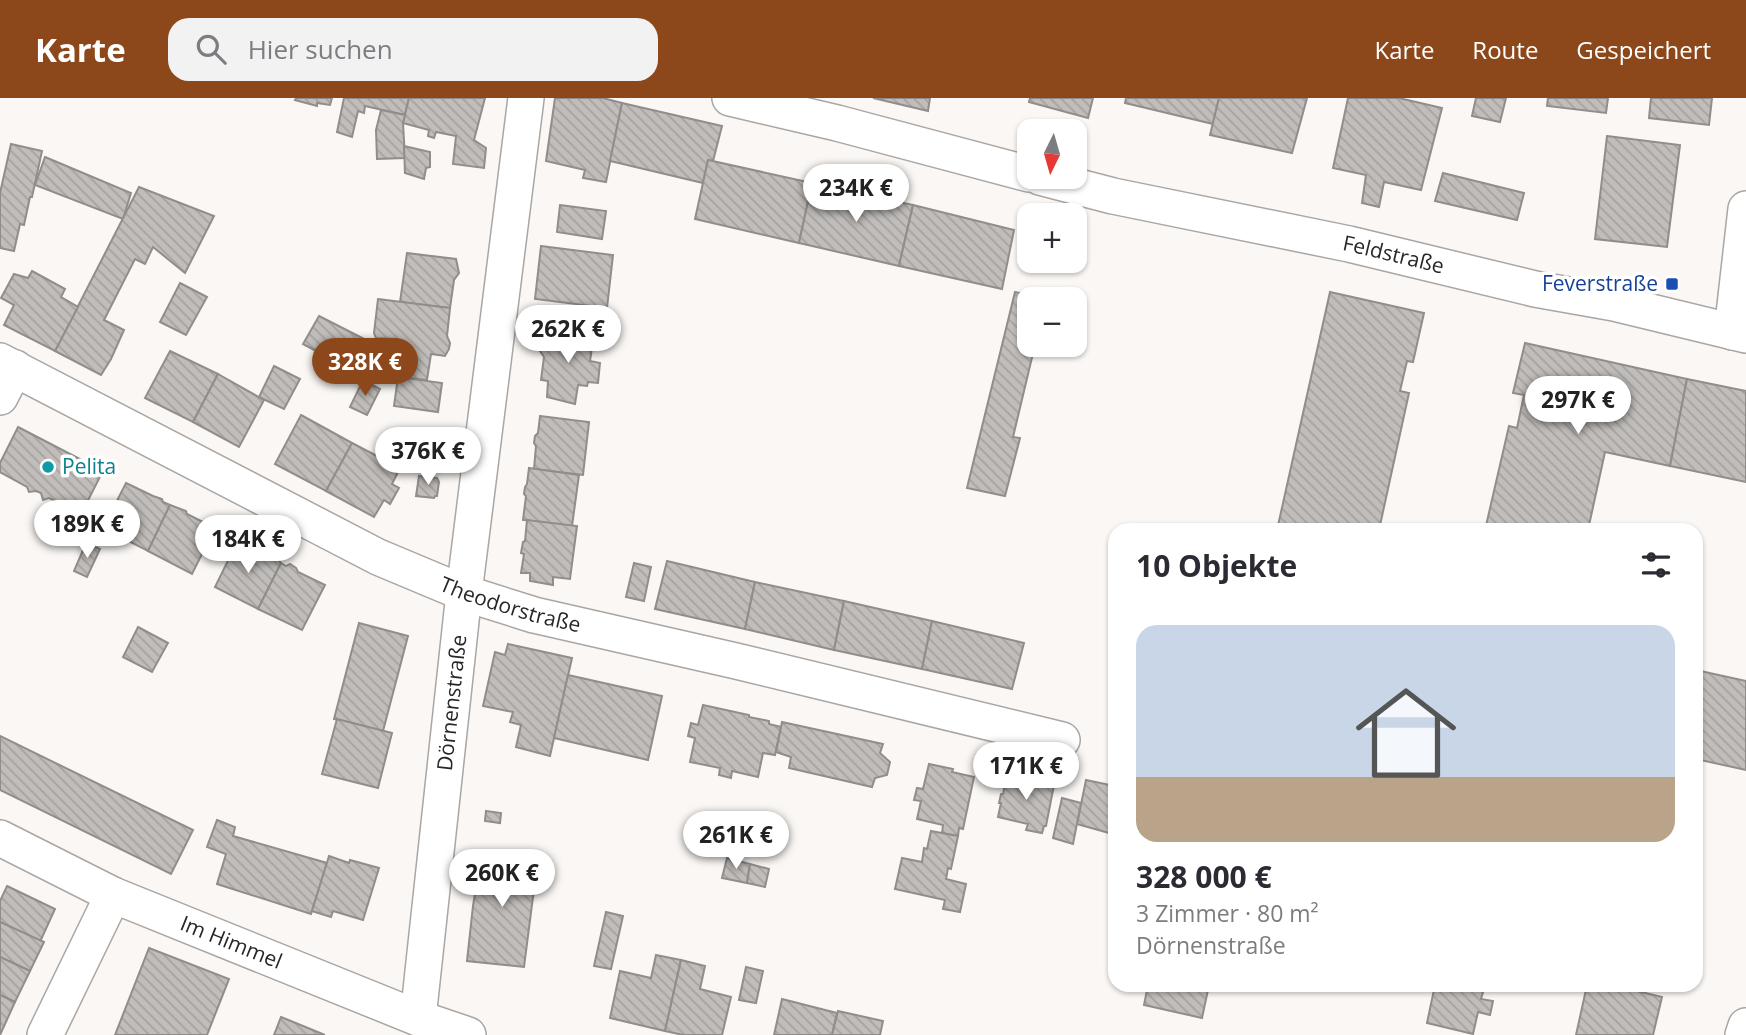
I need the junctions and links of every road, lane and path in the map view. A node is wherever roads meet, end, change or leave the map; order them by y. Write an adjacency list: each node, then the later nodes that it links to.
1 (526, 98): 8 (street, Dörnenstraße)
2 (730, 98): 3 (street)
3 (1017, 171)
4 (1086, 189): 6 (street, Feldstraße)
5 (1746, 209): 6 (street)
6 (1739, 333)
7 (5, 375): 8 (street, Theodorstraße)
8 (464, 593): 9 (street, Theodorstraße); 12 (street, Dörnenstraße)
9 (1062, 740)
10 (0, 838): 11 (street, Im Himmel)
11 (113, 895): 12 (street, Im Himmel); 14 (street)
12 (418, 1018): 15 (street, Im Himmel)
13 (1746, 1026): 16 (street)
14 (45, 1035)
15 (468, 1035)
16 (1743, 1035)

